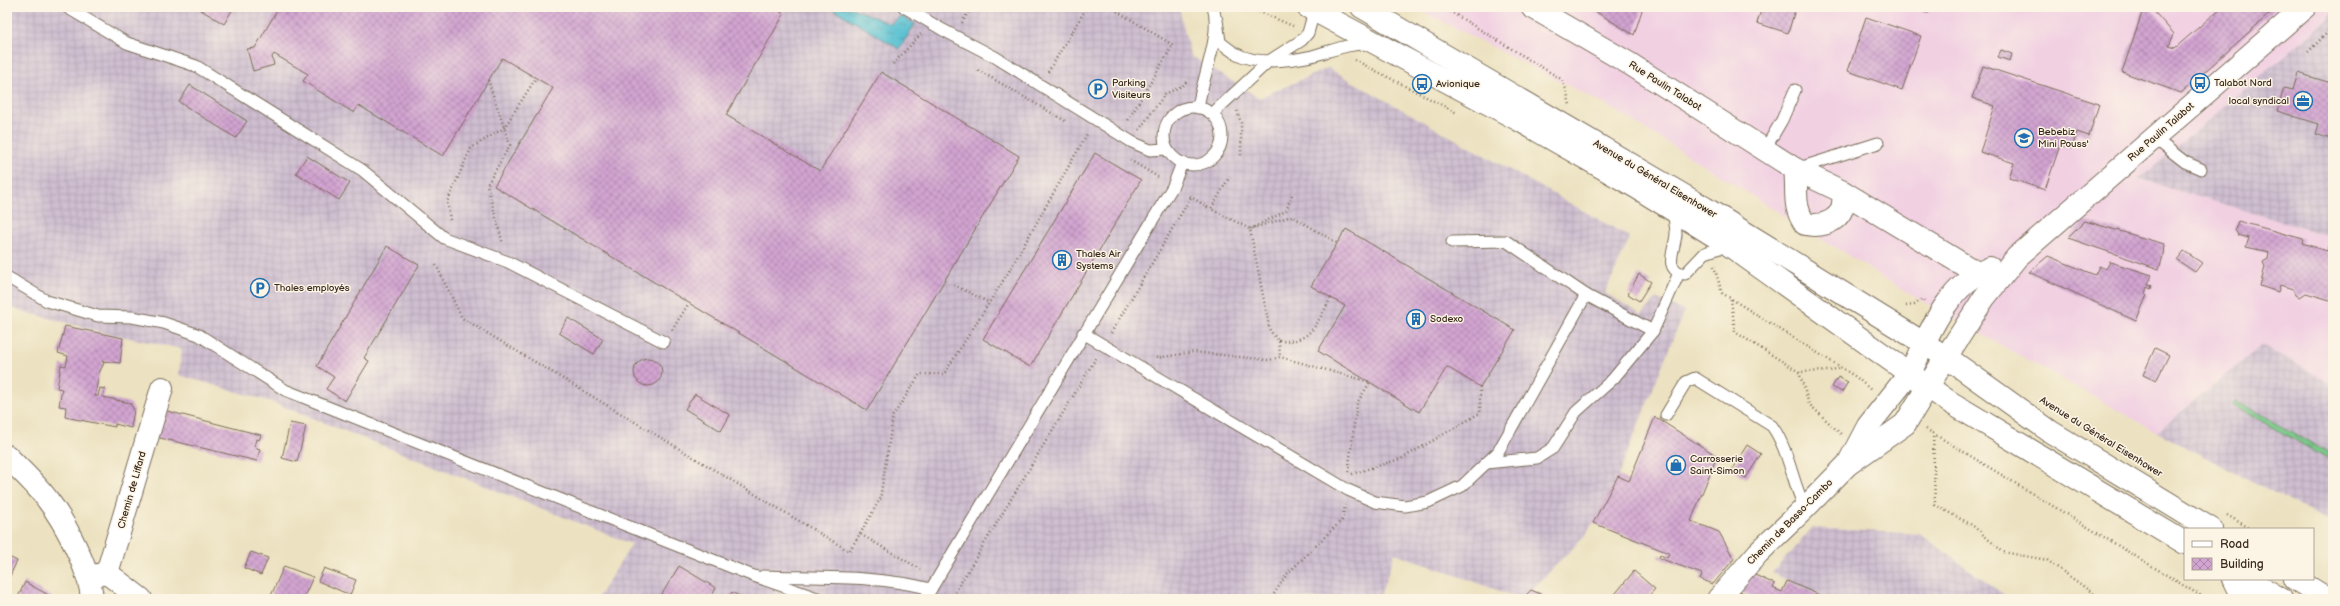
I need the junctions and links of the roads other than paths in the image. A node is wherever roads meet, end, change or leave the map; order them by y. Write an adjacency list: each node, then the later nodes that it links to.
1 (66, 7): 33 (lane)
2 (904, 7): 16 (lane)
3 (1213, 7): 8 (lane)
4 (1362, 7): 34 (main road, Avenue du Général Eisenhower)
5 (1532, 7): 17 (main road, Rue Paulin Talabot)
6 (2305, 7): 14 (main road, Rue Paulin Talabot)
7 (1312, 8): 9 (main road, Avenue du Général Eisenhower); 10 (lane)
8 (1217, 20): 10 (lane); 12 (lane)
9 (1379, 45): 10 (lane); 22 (main road, Avenue du Général Eisenhower)
10 (1270, 61): 13 (lane)
11 (1795, 90): 17 (lane)
12 (1198, 108): 13 (lane); 16 (lane)
13 (1212, 114): 18 (lane)
14 (2154, 138): 20 (lane); 25 (main road, Rue Paulin Talabot)
15 (1878, 143): 19 (lane)
16 (1166, 149): 18 (lane)
17 (1765, 149): 19 (main road, Rue Paulin Talabot)
18 (1182, 163): 32 (lane)
19 (1795, 169): 21 (main road, Rue Paulin Talabot); 21 (main road)
20 (2201, 169)
21 (1843, 192): 27 (main road, Rue Paulin Talabot)
22 (1673, 212): 24 (main road, Avenue du Général Eisenhower); 26 (lane)
23 (1452, 242): 29 (lane)
24 (1729, 245): 26 (lane); 30 (main road, Avenue du Général Eisenhower)
25 (2017, 257): 27 (main road, Rue Paulin Talabot); 35 (main road, Rue Paulin Talabot)
26 (1679, 273): 31 (lane)
27 (1977, 273): 34 (main road, Rue Paulin Talabot)
28 (7, 277): 48 (lane)
29 (1586, 295): 31 (lane); 42 (lane)
30 (1814, 306): 34 (main road, Avenue du Général Eisenhower); 36 (main road, Avenue du Général Eisenhower)
31 (1653, 331): 42 (lane)
32 (1083, 333): 42 (lane); 52 (lane)
33 (664, 342)
34 (1923, 346): 35 (main road, Avenue du Général Eisenhower); 36 (main road, Rue Paulin Talabot)
35 (1946, 357): 37 (main road, Chemin de Basso-Cambo); 40 (main road, Avenue du Général Eisenhower)
36 (1910, 373): 37 (main road, Avenue du Général Eisenhower); 43 (main road, Chemin de Basso-Cambo)
37 (1930, 384): 40 (main road, Avenue du Général Eisenhower); 43 (main road, Chemin de Basso-Cambo); 46 (main road, Avenue du Général Eisenhower)
38 (162, 388): 47 (main road, Chemin de Liffard)
39 (1666, 415): 44 (lane)
40 (2050, 432): 45 (main road, Avenue du Général Eisenhower)
41 (7, 456): 47 (main road, Chemin de Liffard)
42 (1486, 463)
43 (1847, 465): 44 (main road, Chemin de Basso-Cambo)
44 (1805, 508): 57 (main road, Chemin de Basso-Cambo)
45 (2218, 521)
46 (2184, 542)
47 (98, 575): 53 (main road, Chemin de Liffard); 54 (main road)
48 (751, 575): 52 (lane); 55 (lane)
49 (2234, 580): 58 (main road)
50 (2249, 580): 59 (main road)
51 (2297, 580): 60 (main road)
52 (931, 589): 56 (lane)
53 (92, 599)
54 (141, 599)
55 (820, 599)
56 (925, 599)
57 (1718, 599)
58 (2241, 599)
59 (2281, 599)
60 (2328, 599)

